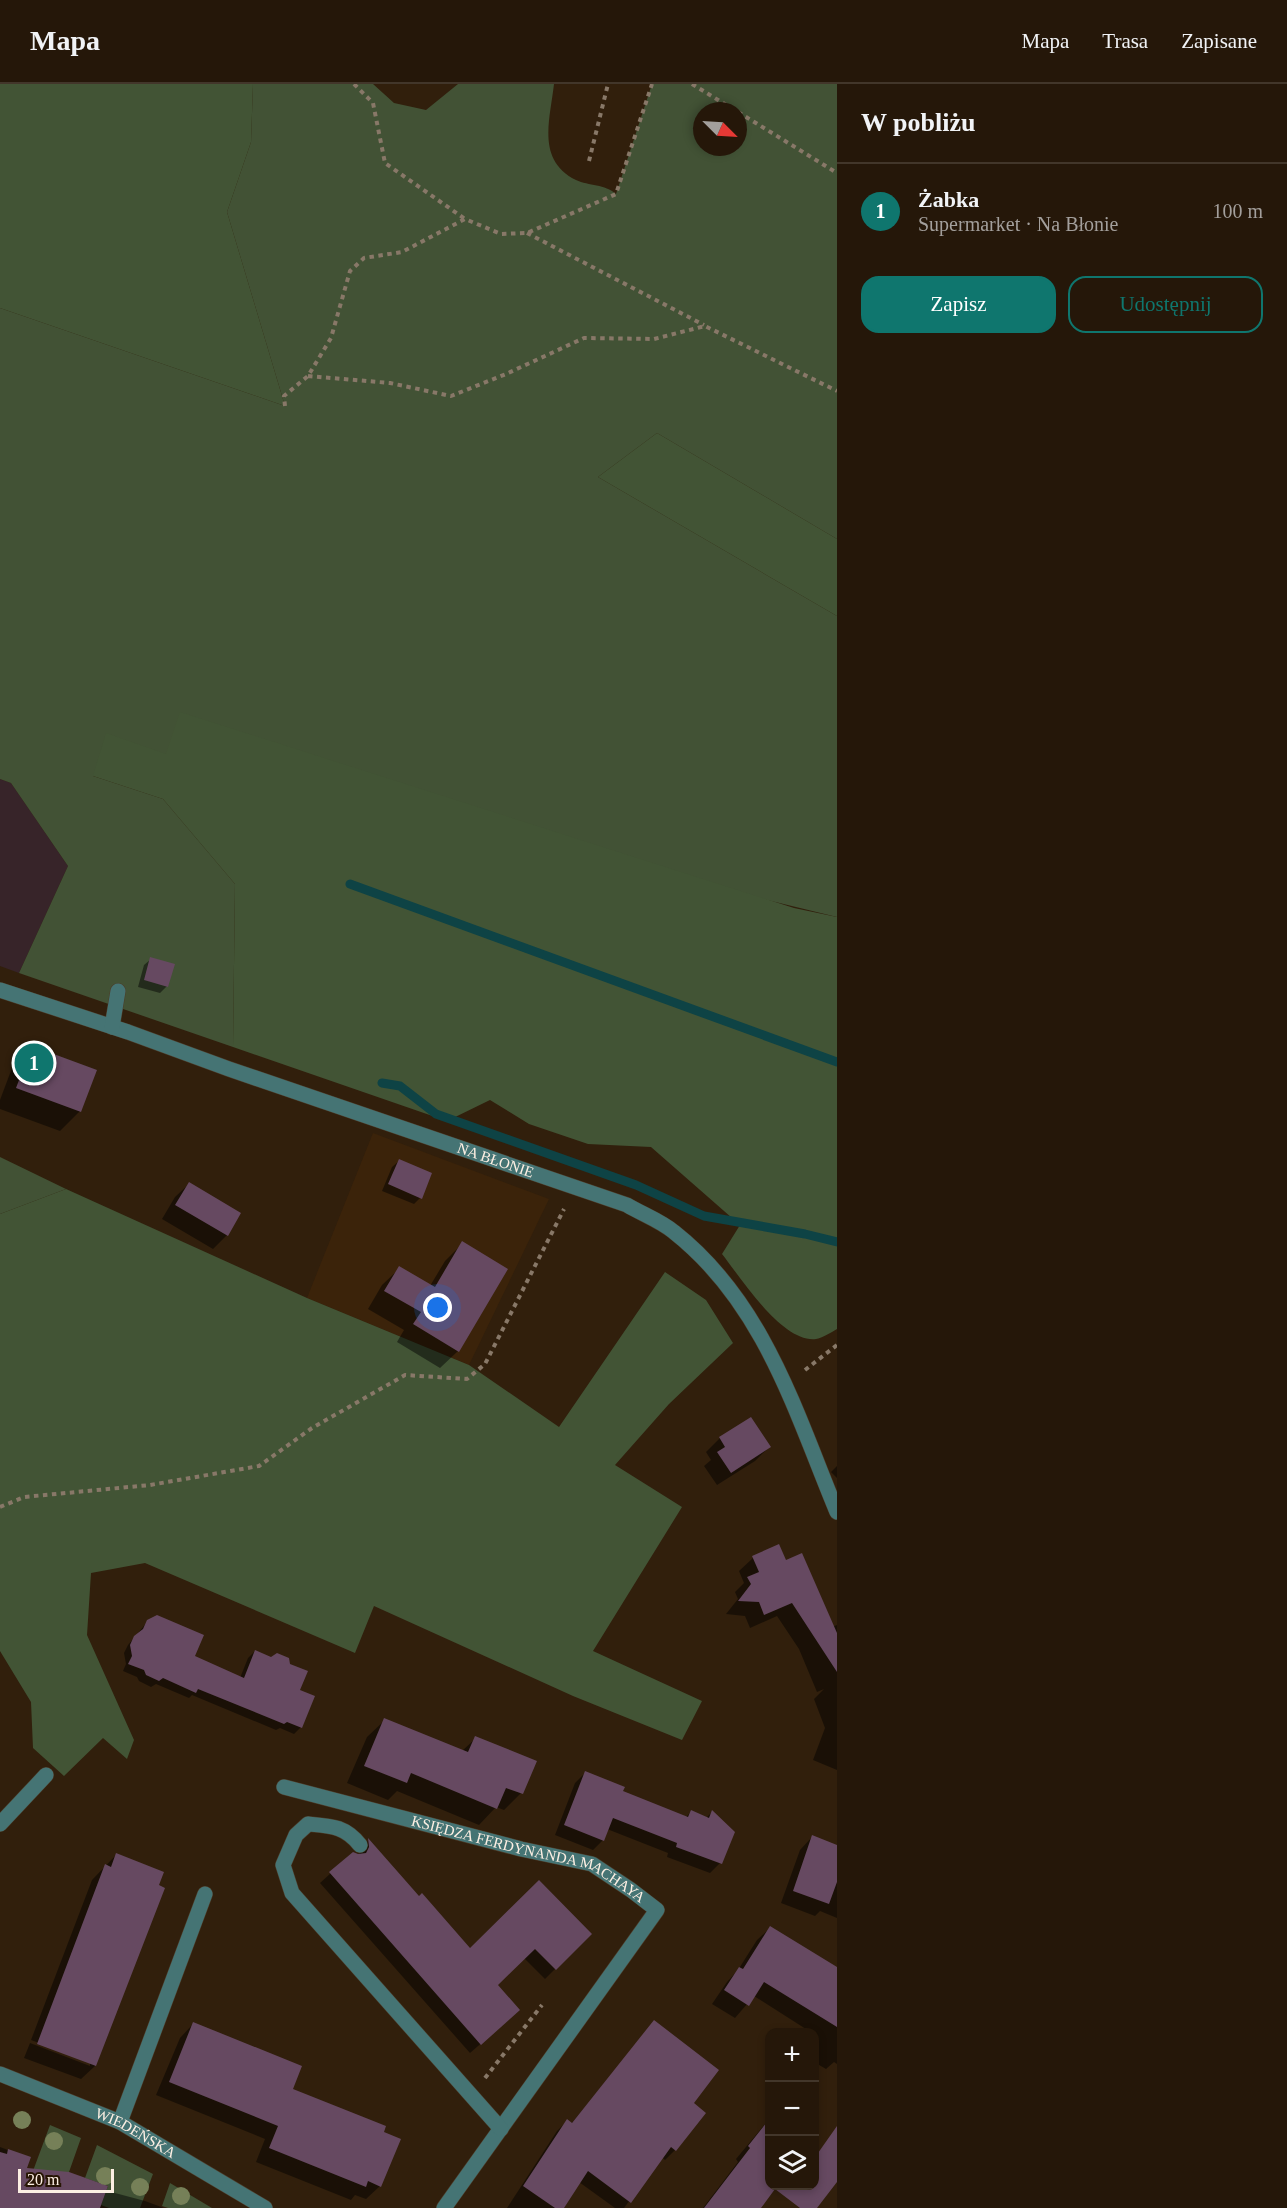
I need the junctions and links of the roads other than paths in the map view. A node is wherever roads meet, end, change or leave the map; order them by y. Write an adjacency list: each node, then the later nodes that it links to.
1 (0, 990): 3 (street, NA BŁONIE)
2 (118, 991): 3 (street)
3 (112, 1027): 4 (street, NA BŁONIE)
4 (837, 1512)
5 (46, 1775): 7 (street)
6 (284, 1787): 12 (street, KSIĘDZA FERDYNANDA MACHAYA)
7 (0, 1824)
8 (360, 1845): 12 (street)
9 (205, 1894): 11 (street)
10 (0, 2074): 11 (street, WIEDEŃSKA)
11 (120, 2122): 13 (street, WIEDEŃSKA)
12 (501, 2129): 14 (street, KSIĘDZA FERDYNANDA MACHAYA)
13 (265, 2208)
14 (444, 2208)

